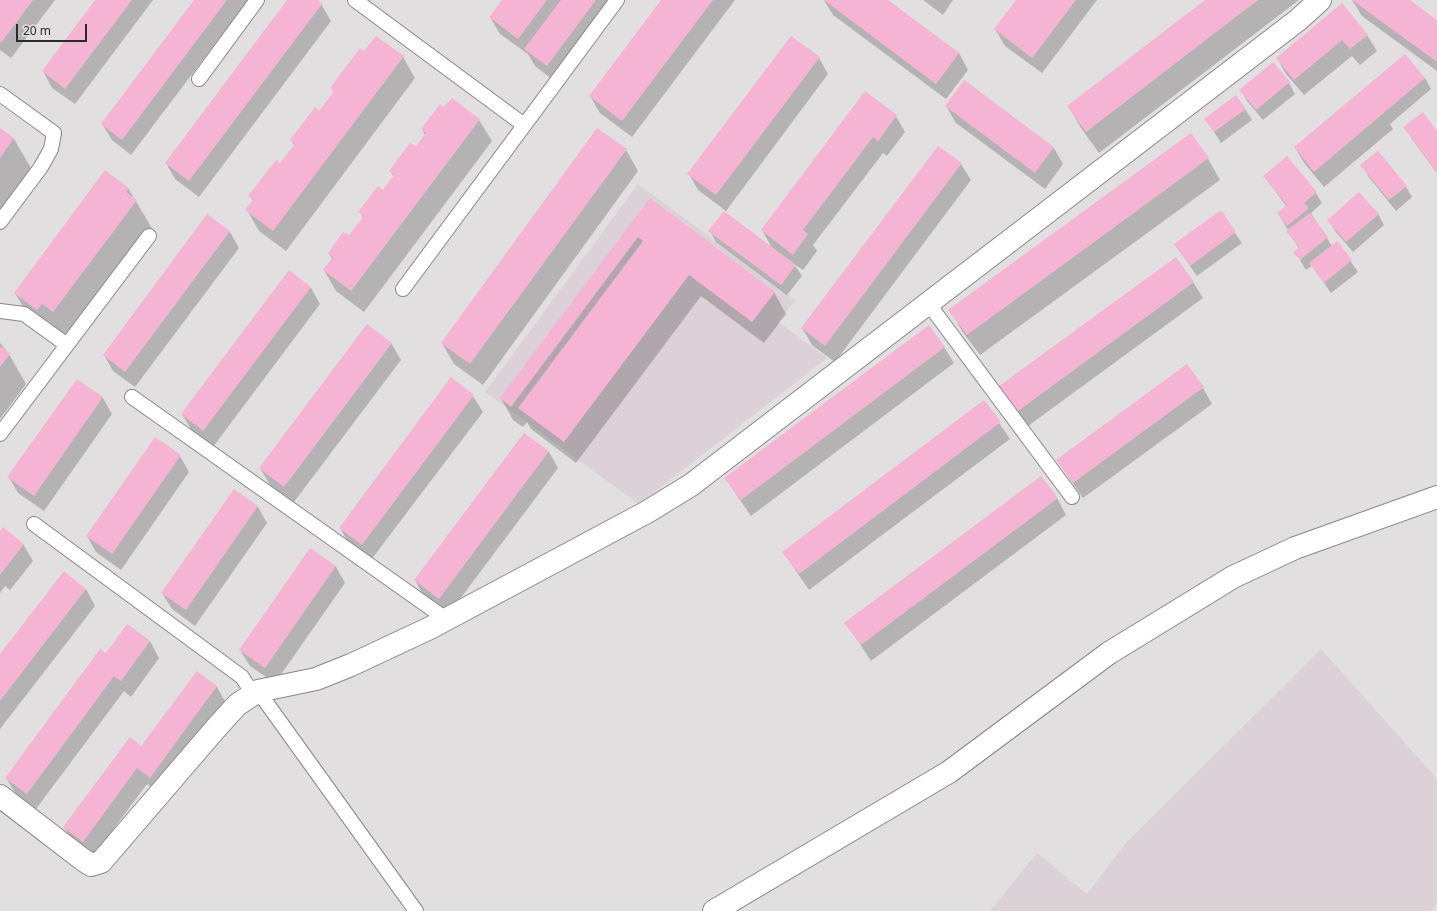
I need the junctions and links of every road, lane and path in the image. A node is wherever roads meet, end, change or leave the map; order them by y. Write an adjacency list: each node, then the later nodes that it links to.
1 (257, 0): 5 (lane)
2 (355, 0): 7 (lane)
3 (617, 0): 7 (lane)
4 (1320, 0): 11 (street)
5 (199, 79)
6 (0, 94): 8 (lane)
7 (524, 125): 10 (lane)
8 (0, 222)
9 (149, 236): 13 (lane)
10 (403, 289)
11 (928, 303): 16 (lane); 19 (street)
12 (0, 311): 13 (lane)
13 (67, 345): 15 (lane)
14 (132, 397): 19 (lane)
15 (0, 434)
16 (1072, 497)
17 (1437, 497): 23 (street)
18 (34, 524): 20 (lane)
19 (446, 619): 20 (street)
20 (256, 692): 21 (street); 22 (lane)
21 (0, 796)
22 (416, 911)
23 (714, 911)

